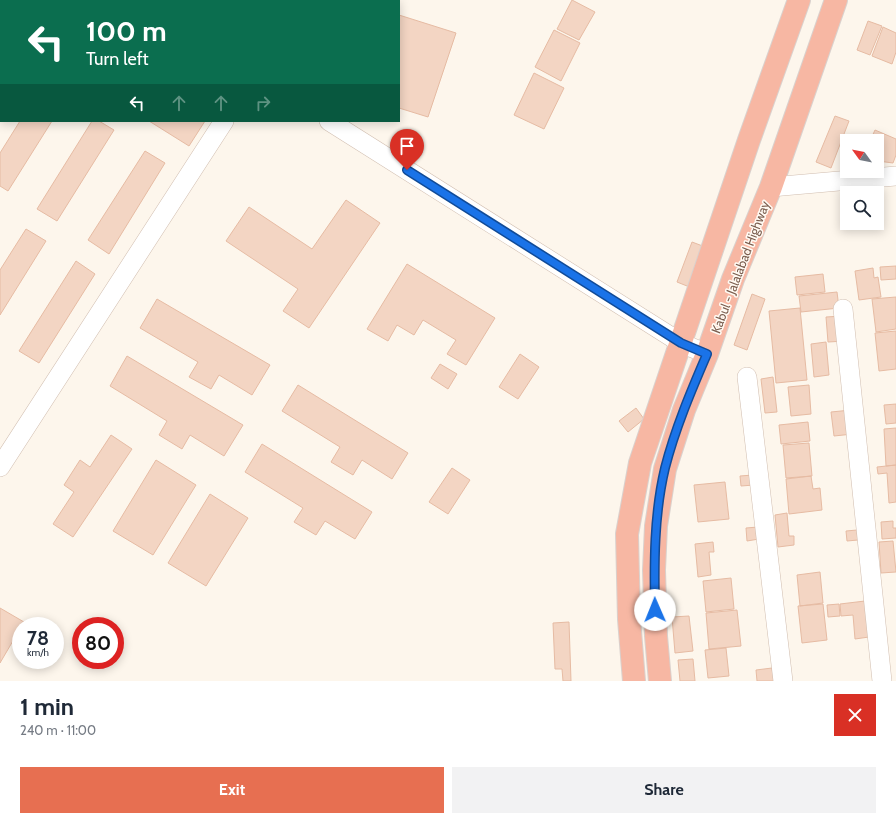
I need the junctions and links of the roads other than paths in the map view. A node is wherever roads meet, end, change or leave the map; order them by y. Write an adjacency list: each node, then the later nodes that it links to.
1 (799, 0): 8 (highway)
2 (836, 0): 6 (highway, Kabul - Jalalabad Highway)
3 (223, 122): 11 (street)
4 (331, 122): 8 (street)
5 (896, 176): 6 (street)
6 (771, 187): 9 (highway, Kabul - Jalalabad Highway)
7 (843, 309): 15 (street)
8 (681, 343): 9 (street); 12 (highway)
9 (707, 354): 13 (highway, Kabul - Jalalabad Highway)
10 (747, 377): 14 (street)
11 (0, 467)
12 (634, 681)
13 (660, 681)
14 (783, 681)
15 (882, 681)

